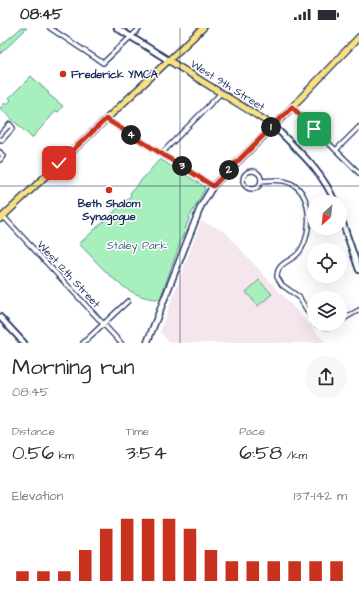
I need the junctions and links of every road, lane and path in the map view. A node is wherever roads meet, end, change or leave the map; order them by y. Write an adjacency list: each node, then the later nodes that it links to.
1 (50, 28): 5 (street)
2 (117, 28): 5 (street)
3 (140, 28): 5 (street)
4 (203, 28): 7 (main road)
5 (131, 36): 7 (street)
6 (359, 37): 9 (main road)
7 (168, 60): 8 (main road, West 9th Street); 10 (main road)
8 (220, 93): 11 (main road, West 9th Street); 17 (street)
9 (292, 107): 11 (main road); 15 (street)
10 (106, 119): 17 (street); 24 (main road)
11 (274, 126): 21 (main road); 22 (street, West 9th Street)
12 (359, 127): 15 (street)
13 (0, 135): 14 (street)
14 (0, 140)
15 (336, 150): 19 (street)
16 (0, 152): 18 (street)
17 (162, 153): 21 (street)
18 (0, 160)
19 (359, 173)
20 (261, 181): 20 (street); 23 (street)
21 (213, 186): 38 (main road)
22 (332, 195)
23 (307, 213)
24 (2, 218): 34 (street, West 12th Street)
25 (307, 227): 30 (street)
26 (347, 235): 27 (street)
27 (358, 264): 28 (street)
28 (359, 270)
29 (128, 301): 34 (street)
30 (307, 310)
31 (359, 310): 33 (street)
32 (0, 317): 35 (street)
33 (347, 317)
34 (103, 324): 36 (street); 37 (street, West 12th Street)
35 (24, 343)
36 (83, 343)
37 (121, 343)
38 (147, 343)

